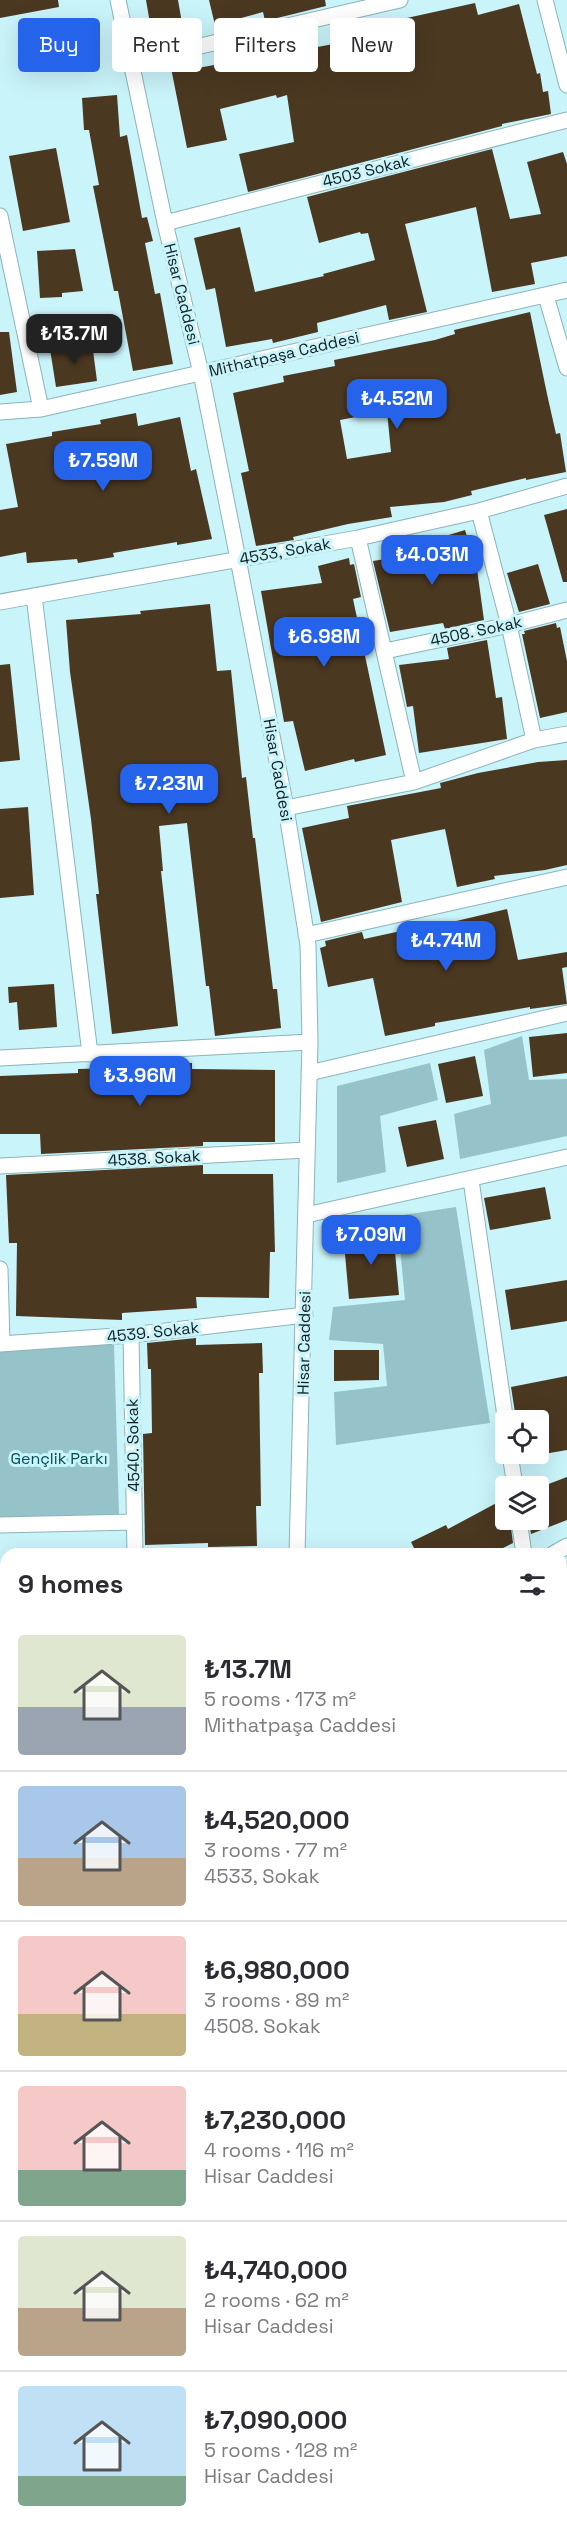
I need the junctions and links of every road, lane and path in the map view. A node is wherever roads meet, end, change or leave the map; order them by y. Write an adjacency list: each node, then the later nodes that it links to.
1 (118, 0): 4 (street, Hisar Caddesi)
2 (400, 0): 5 (street)
3 (545, 0): 7 (street)
4 (122, 18)
5 (202, 46)
6 (133, 72): 10 (street, Hisar Caddesi)
7 (567, 85)
8 (567, 120): 10 (street, 4503 Sokak)
9 (0, 216): 11 (street)
10 (165, 223): 15 (street, Hisar Caddesi)
11 (4, 252): 16 (street)
12 (567, 290): 13 (street, Mithatpaşa Caddesi)
13 (546, 296): 14 (street); 15 (street, Mithatpaşa Caddesi)
14 (567, 368)
15 (201, 373): 16 (street, Mithatpaşa Caddesi); 21 (street, Hisar Caddesi)
16 (41, 409): 17 (street, Mithatpaşa Caddesi)
17 (0, 412)
18 (567, 486): 19 (street, 4533, Sokak)
19 (479, 511): 20 (street, 4533, Sokak); 25 (street)
20 (358, 538): 21 (street, 4533, Sokak); 26 (street)
21 (238, 559): 22 (street, 4533, Sokak); 30 (street, Hisar Caddesi)
22 (34, 596): 23 (street, 4533, Sokak); 35 (street)
23 (0, 602)
24 (567, 610): 25 (street, 4508. Sokak)
25 (509, 625): 26 (street, 4508. Sokak); 28 (street)
26 (385, 651): 29 (street)
27 (567, 734): 28 (street)
28 (534, 740): 29 (street)
29 (414, 782): 30 (street)
30 (286, 808): 32 (street, Hisar Caddesi)
31 (567, 877): 32 (street)
32 (306, 935): 34 (street, Hisar Caddesi)
33 (567, 1013): 37 (street)
34 (310, 1042): 35 (street); 37 (street, Hisar Caddesi)
35 (90, 1054): 36 (street)
36 (0, 1059)
37 (309, 1073): 38 (street, Hisar Caddesi)
38 (307, 1150): 40 (street, 4538. Sokak); 42 (street, Hisar Caddesi)
39 (567, 1157): 41 (street)
40 (0, 1166)
41 (471, 1180): 42 (street); 47 (street)
42 (306, 1215): 44 (street, Hisar Caddesi)
43 (0, 1269): 46 (street)
44 (305, 1315): 45 (street, 4539. Sokak); 52 (street, Hisar Caddesi)
45 (131, 1335): 46 (street, 4539. Sokak); 48 (street, 4540. Sokak)
46 (1, 1344)
47 (504, 1410)
48 (134, 1522): 49 (street); 51 (street, 4540. Sokak)
49 (0, 1525)
50 (520, 1530): 53 (street)
51 (135, 1548)
52 (297, 1548)
53 (523, 1548)

